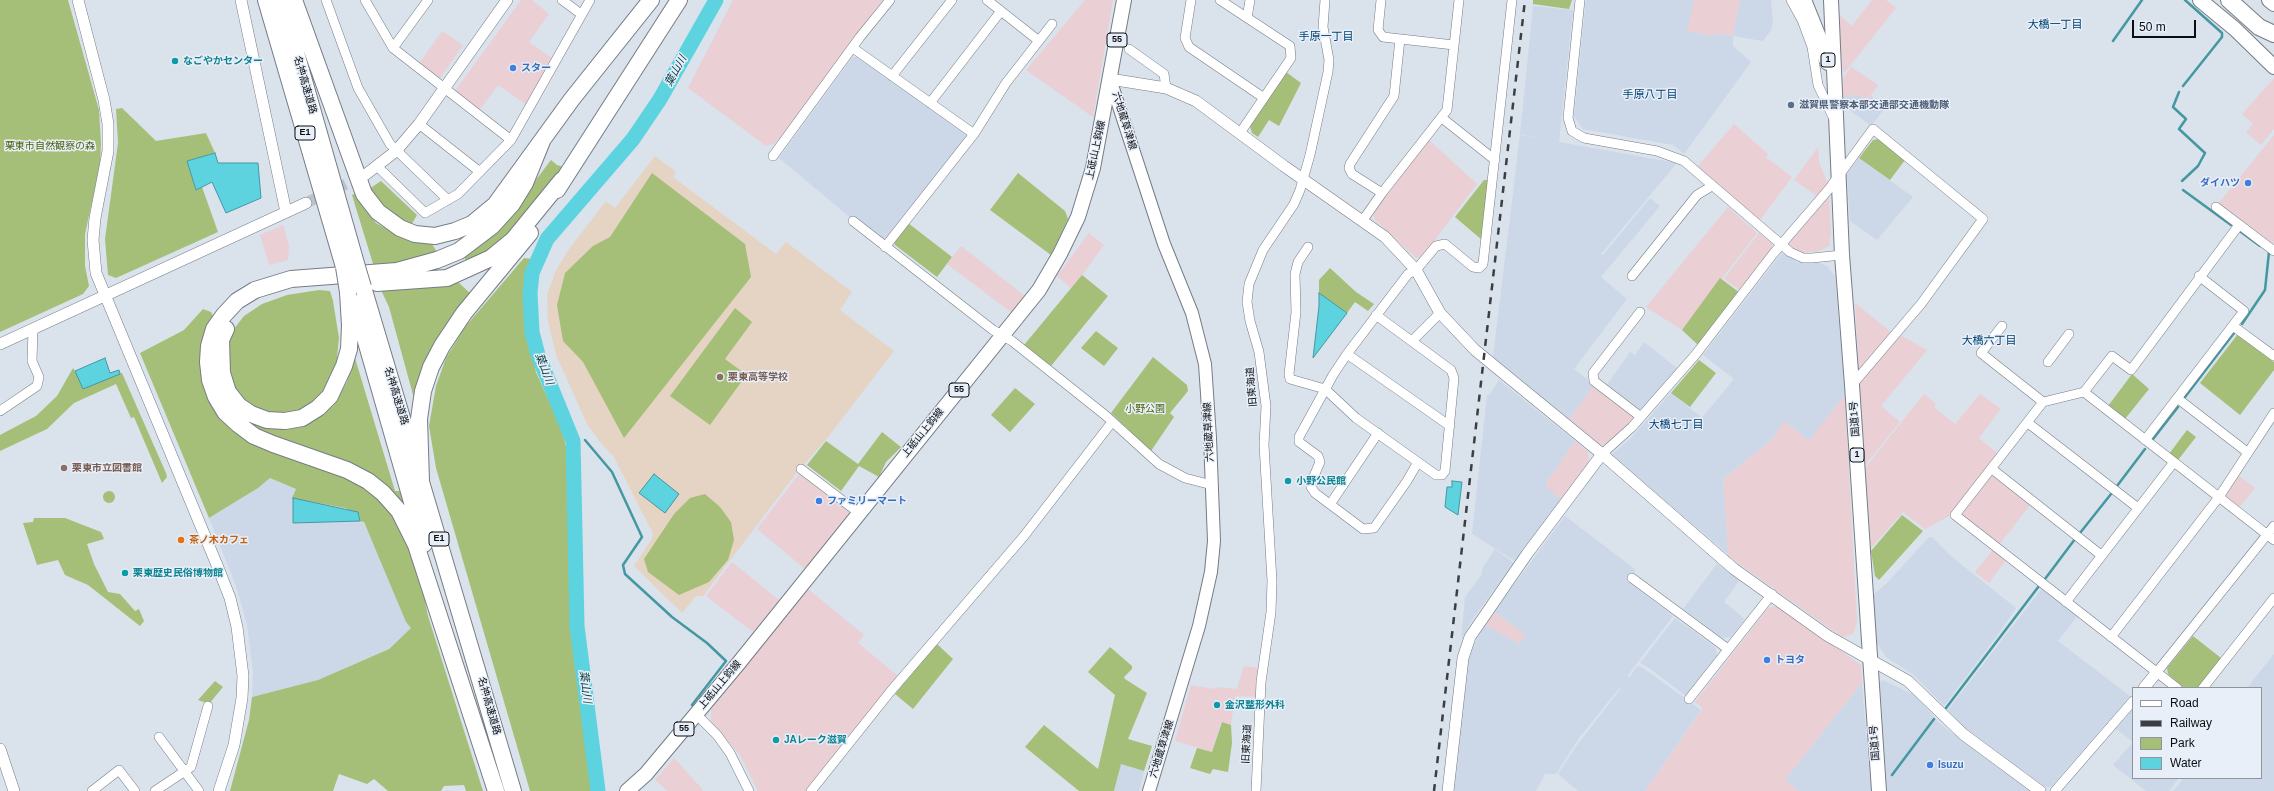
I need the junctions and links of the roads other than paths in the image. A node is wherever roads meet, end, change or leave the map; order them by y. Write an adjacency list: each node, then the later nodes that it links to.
1 (78, 0): 88 (street)
2 (241, 0): 74 (street)
3 (266, 0): 83 (highway, 名神高速道路 / E1)
4 (281, 0): 83 (highway, 名神高速道路 / E1)
5 (294, 0): 59 (highway)
6 (326, 0): 60 (street)
7 (365, 0): 42 (street)
8 (428, 0): 42 (street)
9 (508, 0): 50 (street)
10 (562, 0): 35 (street)
11 (590, 0): 35 (street)
12 (651, 0): 59 (highway)
13 (679, 0): 67 (highway)
14 (890, 0): 43 (street)
15 (952, 0): 47 (street)
16 (987, 0): 34 (street)
17 (1124, 0): 48 (main road, 上砥山上鈎線 / 55)
18 (1192, 0): 51 (street)
19 (1220, 0): 36 (street)
20 (1250, 0): 36 (street)
21 (1325, 0): 68 (street, 旧東海道)
22 (1381, 0): 39 (street)
23 (1459, 0): 41 (street)
24 (1512, 0): 62 (street)
25 (1580, 0): 69 (street)
26 (1791, 0): 54 (street)
27 (1803, 0): 45 (highway)
28 (1823, 0): 45 (main road, 国道1号 / 1)
29 (1831, 0): 54 (main road, 国道1号 / 1)
30 (2200, 0): 46 (main road)
31 (2229, 0): 38 (highway)
32 (2270, 0): 33 (main road)
33 (2274, 4)
34 (1001, 11): 40 (street); 52 (street)
35 (581, 14): 58 (street)
36 (1247, 18): 51 (street)
37 (1052, 24): 40 (street)
38 (2274, 34)
39 (1400, 39): 41 (street); 70 (street)
40 (1039, 41): 57 (street)
41 (1454, 45): 53 (street)
42 (393, 48): 50 (street)
43 (853, 48): 47 (street); 61 (street)
44 (1129, 48): 49 (street)
45 (1828, 62): 54 (main road, 国道1号 / 1)
46 (2274, 67)
47 (892, 76): 52 (street)
48 (1110, 79): 49 (street); 96 (main road, 上砥山上鈎線 / 55); 122 (main road, 六地蔵草津線)
49 (1166, 88): 56 (street)
50 (445, 89): 55 (street); 58 (street)
51 (1264, 98): 56 (street)
52 (930, 103): 57 (street)
53 (1442, 118): 62 (street); 70 (street)
54 (1835, 120): 66 (main road, 国道1号 / 1)
55 (419, 124): 60 (street); 64 (street)
56 (1240, 133): 68 (street)
57 (974, 134): 79 (street)
58 (511, 140): 64 (street)
59 (542, 141): 154 (highway)
60 (396, 151): 63 (street); 71 (street)
61 (773, 156)
62 (1495, 160): 84 (street)
63 (378, 167): 65 (street); 71 (street)
64 (480, 172): 71 (street)
65 (365, 175)
66 (1837, 176): 78 (street); 82 (main road, 国道1号 / 1); 102 (street)
67 (562, 180): 87 (highway); 121 (highway)
68 (1303, 180): 75 (street); 160 (street, 旧東海道)
69 (1712, 186): 78 (street); 85 (street)
70 (1382, 193): 75 (street)
71 (448, 200)
72 (306, 203): 74 (street)
73 (2216, 207): 77 (street)
74 (286, 212): 88 (street)
75 (1363, 220): 84 (street)
76 (853, 221): 79 (street)
77 (2239, 225): 81 (street); 86 (street)
78 (1782, 246): 82 (street); 109 (street)
79 (885, 247): 96 (street)
80 (1308, 247): 103 (street)
81 (2274, 251)
82 (1842, 255): 102 (main road, 国道1号 / 1)
83 (351, 267): 87 (highway, 名神高速道路 / E1, bridge)
84 (1416, 270): 90 (street); 91 (street)
85 (1632, 276)
86 (2199, 276): 93 (street); 104 (street)
87 (354, 290): 121 (highway, 名神高速道路 / E1); 154 (highway, 名神高速道路 / E1)
88 (105, 297): 94 (street); 153 (street)
89 (1640, 312): 109 (street)
90 (1440, 313): 97 (street); 116 (street)
91 (1376, 315): 97 (street); 99 (street)
92 (2002, 326): 106 (street)
93 (2233, 326): 100 (street); 105 (street)
94 (33, 330): 98 (street); 107 (street)
95 (2069, 334): 101 (street)
96 (1003, 337): 110 (street); 126 (main road, 上砥山上鈎線 / 55)
97 (1412, 341): 112 (street)
98 (0, 344)
99 (1347, 354): 103 (street); 112 (street)
100 (2274, 356)
101 (2048, 362)
102 (1852, 385): 136 (main road, 国道1号 / 1)
103 (1325, 390): 113 (street); 124 (street)
104 (2084, 392): 106 (street); 114 (street)
105 (2177, 398): 114 (street); 115 (street)
106 (2043, 402): 111 (street)
107 (0, 411)
108 (2274, 413): 115 (street)
109 (1641, 417): 116 (street)
110 (1112, 422): 122 (street); 158 (street)
111 (2028, 423): 120 (street); 125 (street)
112 (1450, 426): 117 (street)
113 (1378, 433): 117 (street); 124 (street)
114 (2145, 440): 118 (street)
115 (2247, 452): 123 (street)
116 (1602, 454): 131 (street); 161 (street)
117 (1418, 462): 124 (street)
118 (2174, 462): 123 (street); 125 (street)
119 (801, 469): 126 (street)
120 (1992, 469): 129 (street); 133 (street)
121 (421, 481): 155 (highway, 名神高速道路 / E1)
122 (1212, 485): 159 (main road, 六地蔵草津線)
123 (2219, 497): 128 (street); 134 (street)
124 (1331, 503)
125 (2138, 508): 129 (street)
126 (859, 513): 144 (main road, 上砥山上鈎線 / 55)
127 (2274, 526): 128 (street)
128 (2271, 537): 137 (street)
129 (2101, 555): 133 (street)
130 (1632, 578): 135 (street)
131 (1772, 594): 135 (street); 136 (street)
132 (2274, 598): 140 (street)
133 (2066, 602): 134 (street)
134 (2112, 637): 137 (street)
135 (1728, 649): 141 (street)
136 (1870, 658): 162 (main road, 国道1号 / 1); 163 (street)
137 (2157, 672): 138 (street); 139 (street)
138 (2145, 687)
139 (2176, 687)
140 (2204, 687)
141 (1689, 699)
142 (2132, 702): 164 (street)
143 (208, 706): 147 (street)
144 (696, 714): 156 (main road, 上砥山上鈎線 / 55); 157 (street)
145 (159, 737): 147 (street)
146 (0, 749): 148 (street)
147 (185, 772): 151 (street); 152 (street)
148 (11, 790)
149 (92, 791): 150 (street)
150 (135, 791)
151 (155, 791)
152 (199, 791)
153 (219, 791)
154 (496, 791)
155 (513, 791)
156 (627, 791)
157 (749, 791)
158 (811, 791)
159 (1149, 791)
160 (1256, 791)
161 (1448, 791)
162 (1878, 791)
163 (2040, 791)
164 (2055, 791)

